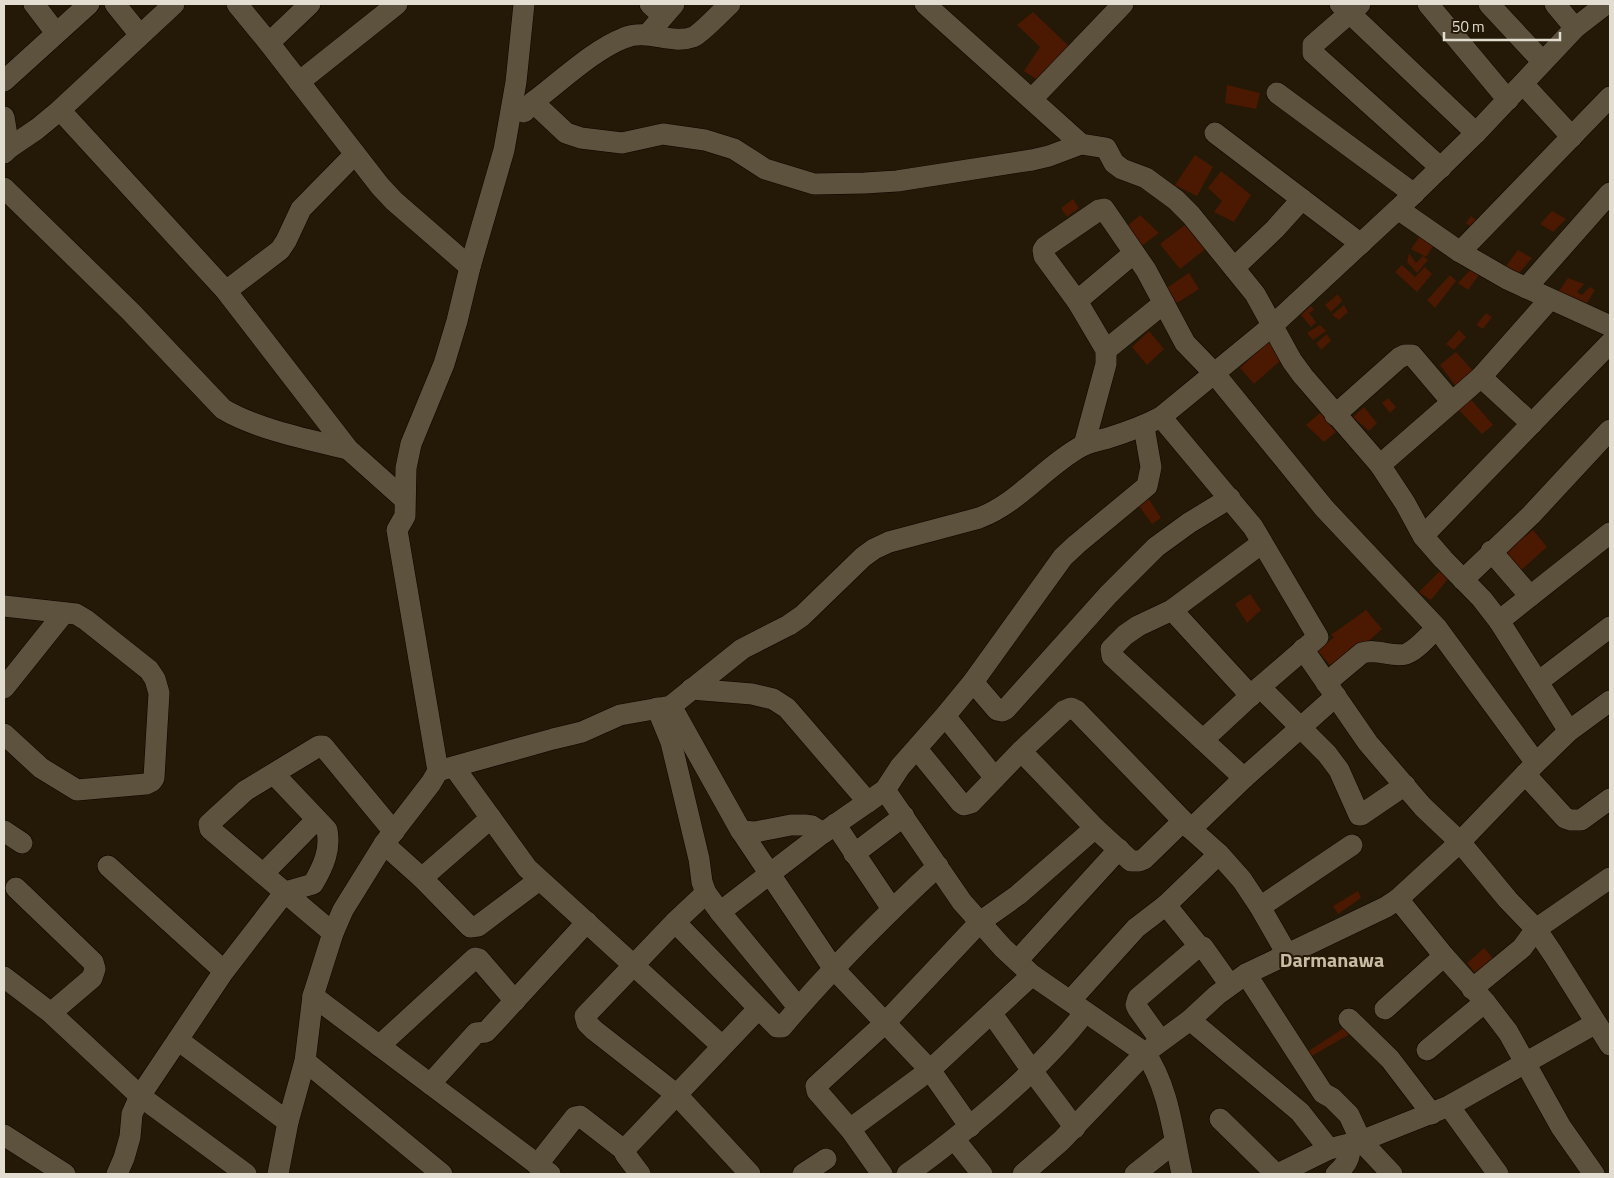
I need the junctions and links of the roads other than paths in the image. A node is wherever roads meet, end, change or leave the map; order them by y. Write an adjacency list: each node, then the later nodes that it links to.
1 (34, 4): 19 (street)
2 (89, 4): 19 (street)
3 (116, 4): 21 (street)
4 (174, 4): 21 (street)
5 (236, 4): 22 (street)
6 (310, 4): 22 (street)
7 (397, 4): 25 (street)
8 (524, 4): 34 (street)
9 (730, 4): 20 (street)
10 (929, 4): 29 (street)
11 (1124, 4): 29 (street)
12 (1428, 4): 30 (street)
13 (1489, 4): 23 (street)
14 (1555, 4): 18 (street)
15 (1606, 4): 18 (street)
16 (1350, 7): 36 (street); 41 (street)
17 (662, 8): 20 (street)
18 (1575, 28): 23 (street)
19 (56, 33): 24 (street)
20 (648, 34): 31 (street)
21 (140, 35): 32 (street)
22 (269, 43): 25 (street)
23 (1543, 62): 26 (street)
24 (4, 82)
25 (299, 82): 40 (street)
26 (1523, 84): 30 (street); 37 (street)
27 (1277, 93): 44 (street)
28 (1610, 97): 37 (street)
29 (1032, 99): 38 (street)
30 (1508, 100): 36 (street)
31 (533, 102): 34 (street); 38 (street)
32 (60, 110): 39 (street); 53 (street)
33 (4, 117): 39 (street)
34 (507, 129): 50 (street)
35 (1215, 133): 45 (street)
36 (1476, 133): 41 (street)
37 (1572, 137): 48 (street)
38 (1082, 144): 51 (street)
39 (6, 150)
40 (355, 154): 50 (street); 53 (street)
41 (1441, 168): 44 (street)
42 (4, 188): 69 (street)
43 (1610, 193): 52 (street)
44 (1414, 194): 46 (street)
45 (1302, 199): 47 (street); 51 (street)
46 (1398, 210): 47 (street); 48 (street)
47 (1361, 244): 58 (street)
48 (1460, 252): 52 (street)
49 (1134, 253): 55 (street); 55 (street); 56 (street)
50 (470, 267): 72 (street)
51 (1234, 268): 58 (street)
52 (1526, 288): 54 (street)
53 (226, 291): 69 (street)
54 (1550, 299): 57 (street); 62 (street)
55 (1077, 301): 60 (street)
56 (1164, 303): 60 (street); 61 (street)
57 (1608, 320)
58 (1273, 326): 61 (street); 64 (street)
59 (1610, 343): 66 (street)
60 (1106, 350): 68 (street)
61 (1214, 373): 65 (street); 84 (street)
62 (1481, 377): 63 (street); 66 (street)
63 (1452, 402): 64 (street); 70 (street)
64 (1335, 415): 70 (street)
65 (1153, 422): 68 (street); 71 (street); 86 (street)
66 (1532, 424): 74 (street)
67 (1610, 430): 76 (street)
68 (1084, 445): 90 (street)
69 (348, 449): 72 (street)
70 (1380, 465): 74 (street)
71 (1230, 498): 75 (street); 86 (street)
72 (402, 515): 102 (street)
73 (1610, 533): 78 (street)
74 (1423, 536): 77 (street)
75 (1262, 543): 80 (street); 85 (street)
76 (1492, 551): 77 (street); 78 (street)
77 (1463, 580): 82 (street)
78 (1530, 596): 82 (street)
79 (4, 606): 81 (street)
80 (1172, 610): 91 (street); 98 (street)
81 (64, 613): 88 (street); 97 (street)
82 (1500, 621): 87 (street)
83 (1610, 627): 87 (street)
84 (1437, 628): 89 (street); 101 (street)
85 (1303, 650): 89 (street); 91 (street)
86 (973, 682): 94 (street)
87 (1538, 682): 96 (street)
88 (4, 688)
89 (1331, 689): 95 (street); 106 (street)
90 (691, 690): 93 (street); 107 (street)
91 (1256, 691): 95 (street); 98 (street)
92 (1610, 701): 96 (street)
93 (664, 707): 102 (street); 116 (street); 133 (street)
94 (945, 716): 99 (street); 104 (street)
95 (1301, 728): 105 (street); 106 (street)
96 (1569, 731): 101 (street)
97 (4, 734)
98 (1203, 740): 105 (street)
99 (916, 749): 104 (street); 107 (street)
100 (1022, 751): 104 (street); 112 (street); 114 (street)
101 (1530, 768): 108 (street); 118 (street)
102 (446, 769): 110 (street); 117 (street)
103 (274, 774): 111 (street); 117 (street); 127 (street)
104 (995, 778)
105 (1244, 778): 112 (street)
106 (1404, 785): 118 (street)
107 (876, 796): 109 (street); 113 (street)
108 (1610, 799)
109 (904, 816): 122 (street); 125 (street)
110 (491, 818): 128 (street); 130 (street)
111 (316, 820): 127 (street); 132 (street)
112 (1187, 825): 121 (street); 123 (street)
113 (829, 828): 116 (street); 122 (street); 126 (street)
114 (1095, 828): 121 (street); 141 (street)
115 (4, 831): 119 (street)
116 (741, 831): 126 (street)
117 (389, 838): 128 (street); 143 (street)
118 (1460, 842): 134 (street); 142 (street)
119 (22, 843)
120 (1352, 845): 136 (street)
121 (1119, 849): 149 (street)
122 (854, 854): 137 (street)
123 (1219, 854): 135 (street); 136 (street)
124 (108, 866): 150 (street)
125 (938, 866): 137 (street); 141 (street)
126 (769, 872): 138 (street); 148 (street)
127 (263, 874): 132 (street)
128 (422, 878): 130 (street)
129 (1610, 878): 142 (street)
130 (539, 880): 139 (street)
131 (16, 888): 160 (street)
132 (285, 892): 143 (street); 150 (street)
133 (706, 893): 138 (street); 140 (street)
134 (1398, 899): 145 (street); 146 (street)
135 (1166, 905): 144 (street); 156 (street)
136 (1260, 907): 145 (street)
137 (892, 909): 148 (street)
138 (720, 912): 157 (street)
139 (587, 922): 147 (street); 155 (street)
140 (675, 922): 147 (street); 158 (street)
141 (980, 922): 149 (street); 164 (street)
142 (1536, 928): 153 (street); 165 (street)
143 (333, 933): 154 (street)
144 (1199, 946): 152 (street); 169 (street)
145 (1287, 954): 152 (street)
146 (1444, 956): 153 (street); 159 (street)
147 (634, 965): 168 (street); 176 (street)
148 (833, 968): 157 (street); 164 (street)
149 (1024, 968): 156 (street); 161 (street)
150 (224, 971): 166 (street)
151 (4, 977): 160 (street)
152 (1238, 980): 163 (street); 185 (street)
153 (1478, 995): 170 (street); 172 (street)
154 (313, 996): 167 (street); 171 (street)
155 (515, 1001): 167 (street); 175 (street)
156 (1078, 1007): 169 (street); 174 (street)
157 (798, 1008): 158 (street)
158 (758, 1009): 168 (street)
159 (1385, 1009)
160 (51, 1013): 177 (street)
161 (992, 1014): 173 (street); 174 (street)
162 (1349, 1019): 178 (street)
163 (1190, 1020): 169 (street); 187 (street)
164 (884, 1024): 173 (street); 182 (street)
165 (1605, 1033): 172 (street)
166 (178, 1040): 177 (street); 180 (street)
167 (379, 1046): 175 (street)
168 (722, 1046): 176 (street)
169 (1153, 1047): 181 (street); 186 (street)
170 (1427, 1050)
171 (305, 1061): 180 (street); 196 (street)
172 (1524, 1064): 178 (street); 210 (street)
173 (930, 1070): 182 (street); 183 (street)
174 (1033, 1072): 181 (street); 183 (street)
175 (430, 1084): 191 (street)
176 (677, 1095): 188 (street); 198 (street)
177 (140, 1096): 193 (street); 194 (street)
178 (1440, 1110): 185 (street); 209 (street)
179 (1220, 1119): 206 (street)
180 (288, 1122): 195 (street)
181 (1075, 1128): 203 (street)
182 (850, 1129): 200 (street)
183 (962, 1133): 201 (street); 202 (street)
184 (4, 1135): 192 (street)
185 (1355, 1142): 187 (street); 207 (street); 208 (street)
186 (1174, 1143): 204 (street); 205 (street)
187 (1329, 1149): 206 (street)
188 (625, 1151): 191 (street); 197 (street)
189 (826, 1159): 199 (street)
190 (1610, 1166): 211 (street)
191 (544, 1170)
192 (64, 1174)
193 (116, 1174)
194 (246, 1174)
195 (278, 1174)
196 (442, 1174)
197 (640, 1174)
198 (750, 1174)
199 (803, 1174)
200 (882, 1174)
201 (907, 1174)
202 (982, 1174)
203 (1023, 1174)
204 (1135, 1174)
205 (1182, 1174)
206 (1277, 1174)
207 (1336, 1174)
208 (1392, 1174)
209 (1498, 1174)
210 (1594, 1174)
211 (1601, 1174)

